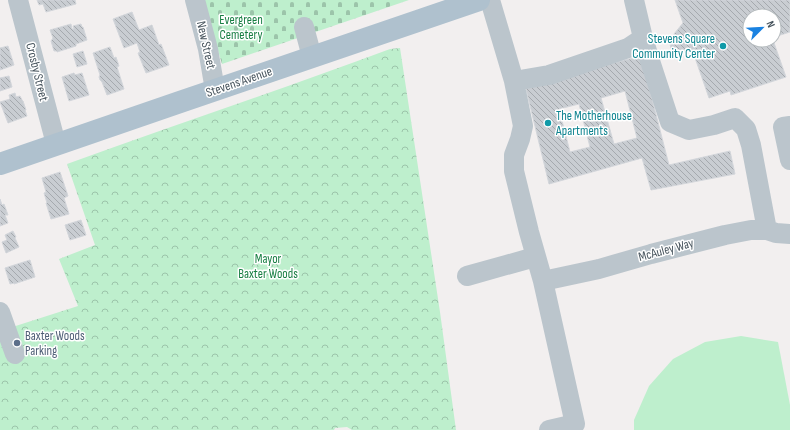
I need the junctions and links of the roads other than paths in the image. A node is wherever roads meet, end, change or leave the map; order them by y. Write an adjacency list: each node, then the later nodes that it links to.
1 (18, 0): 12 (street, Crosby Street)
2 (195, 0): 10 (street, New Street)
3 (479, 0): 8 (main road, Stevens Avenue)
4 (490, 0): 9 (street)
5 (634, 0): 7 (street)
6 (304, 27): 8 (street)
7 (643, 38): 9 (street); 15 (street)
8 (312, 57): 10 (main road, Stevens Avenue)
9 (514, 81): 17 (street)
10 (215, 90): 12 (main road, Stevens Avenue)
11 (790, 126): 13 (street)
12 (56, 144): 14 (main road, Stevens Avenue)
13 (790, 160)
14 (0, 164)
15 (767, 230): 16 (street, McAuley Way); 19 (street, McAuley Way)
16 (790, 234)
17 (536, 257): 18 (street); 19 (street)
18 (467, 276)
19 (543, 281): 22 (street)
20 (0, 312): 21 (street)
21 (15, 354)
22 (549, 430)

